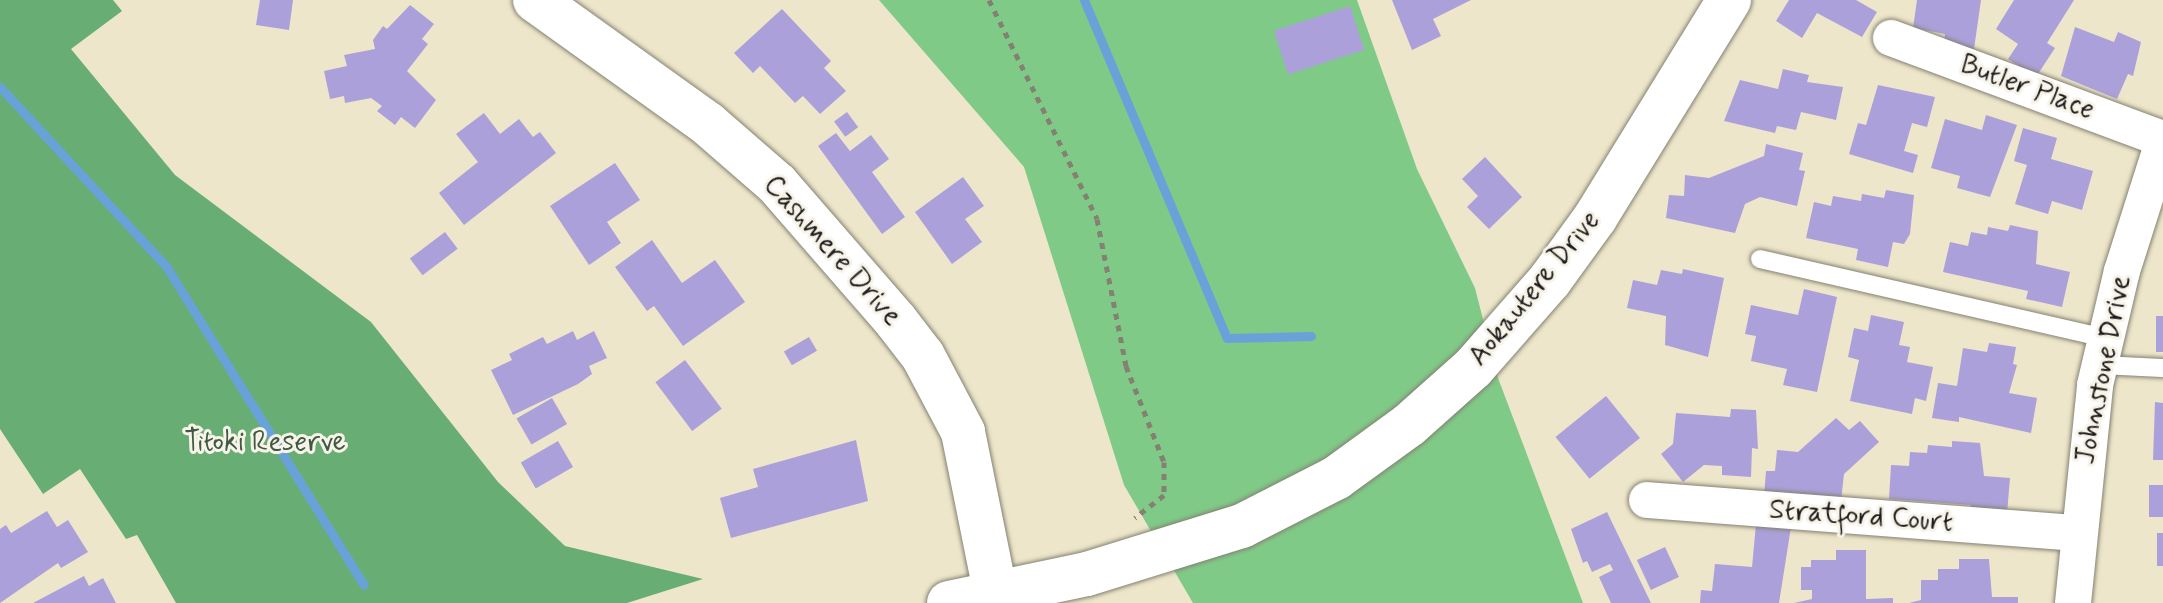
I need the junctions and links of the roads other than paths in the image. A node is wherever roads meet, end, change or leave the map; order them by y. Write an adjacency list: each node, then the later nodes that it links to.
1 (535, 0): 10 (main road, Cashmere Drive)
2 (1729, 0): 10 (main road, Aokautere Drive)
3 (1891, 38): 4 (street, Butler Place)
4 (2163, 140): 6 (street, Johnstone Drive)
5 (1760, 259): 6 (lane)
6 (2103, 352): 7 (lane); 9 (street, Johnstone Drive)
7 (2163, 368)
8 (1647, 500): 9 (street, Stratford Court)
9 (2076, 533): 12 (street, Johnstone Drive)
10 (996, 595): 11 (main road, Aokautere Drive)
11 (949, 603)
12 (2073, 603)

